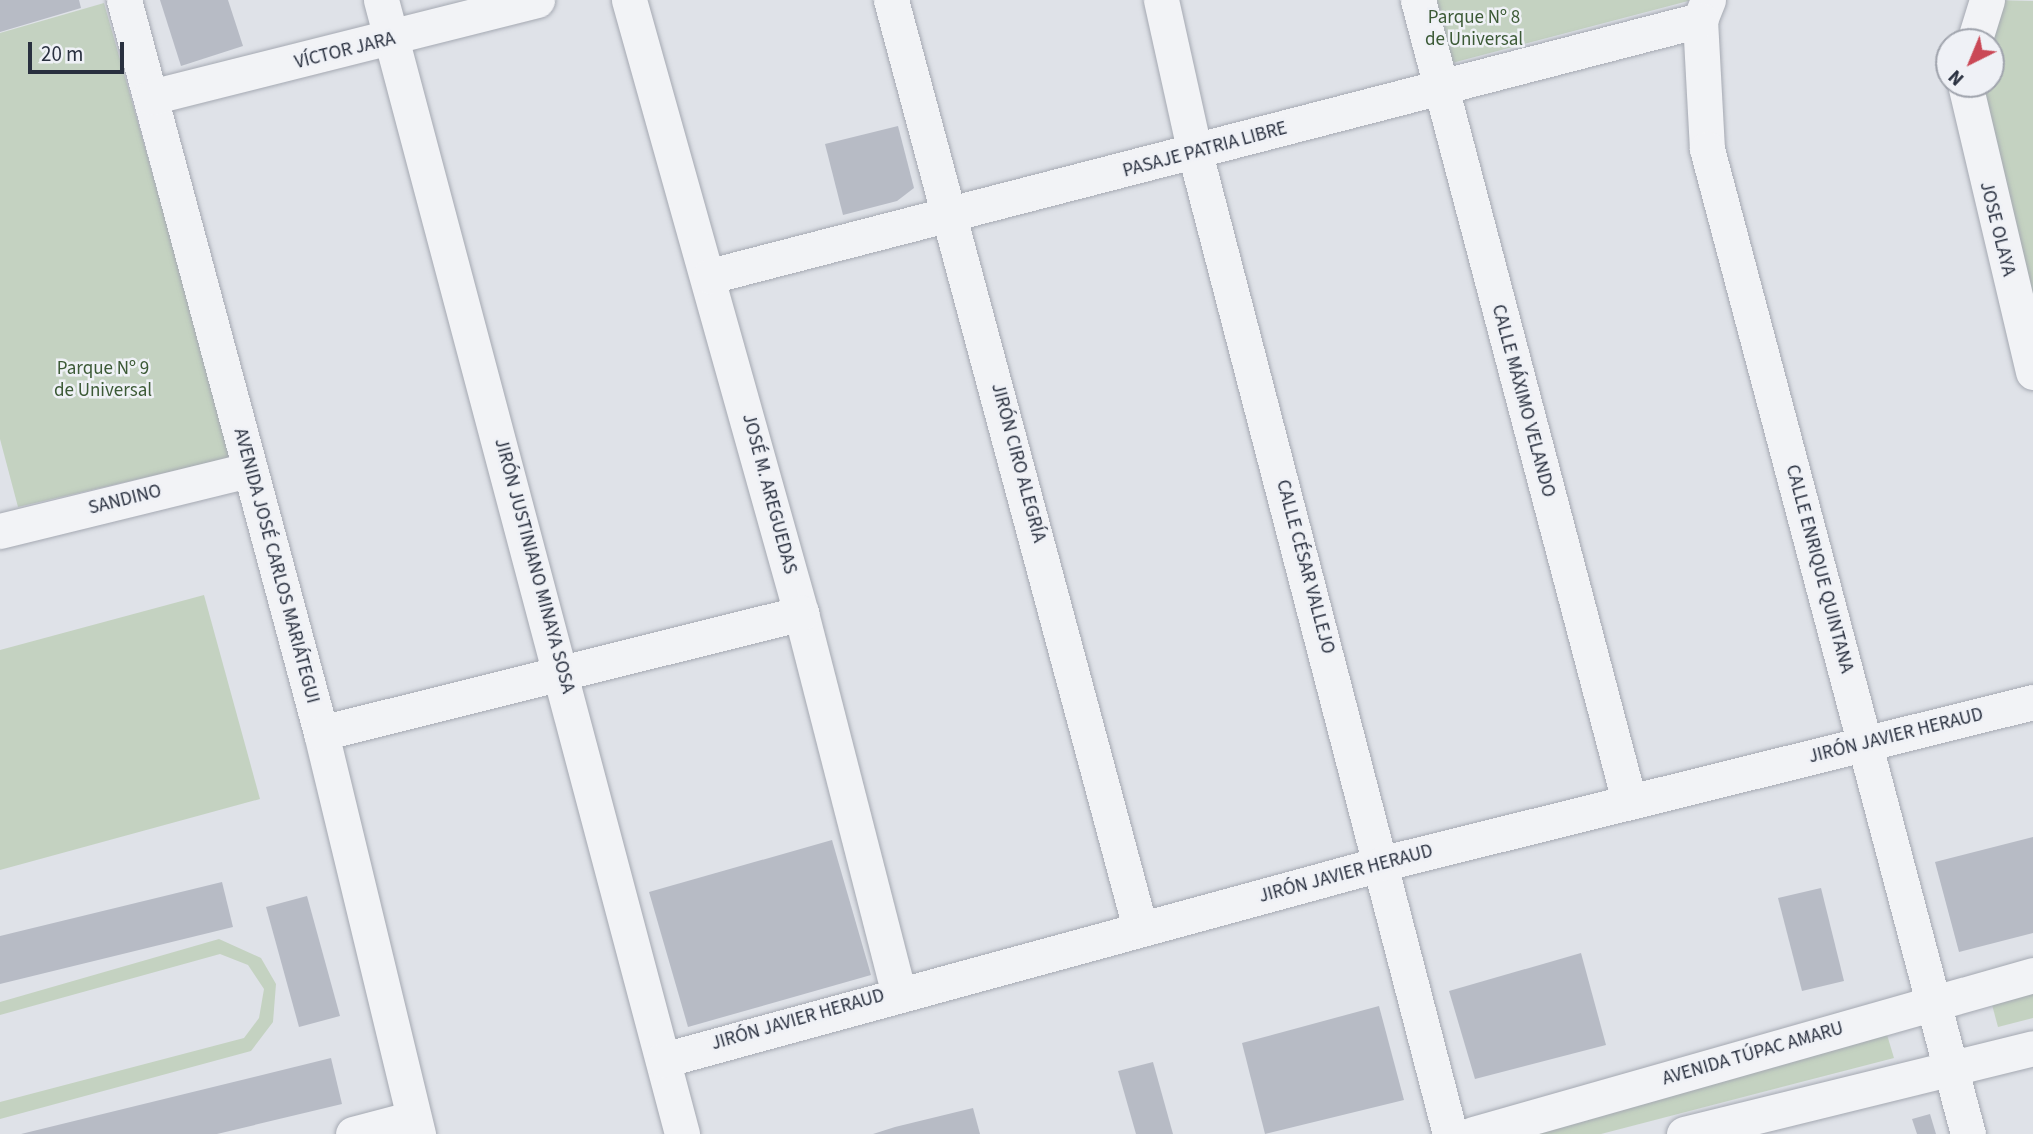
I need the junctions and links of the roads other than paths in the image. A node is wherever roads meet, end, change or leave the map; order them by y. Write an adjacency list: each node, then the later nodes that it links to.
1 (124, 0): 13 (street, AVENIDA JOSÉ CARLOS MARIÁTEGUI)
2 (381, 0): 11 (street, JIRÓN JUSTINIANO MINAYA SOSA)
3 (537, 0): 11 (street, VÍCTOR JARA)
4 (629, 0): 17 (street, JOSÉ M. AREGUEDAS)
5 (891, 0): 16 (street, JIRÓN CIRO ALEGRÍA)
6 (1161, 0): 15 (street, CALLE CÉSAR VALLEJO)
7 (1418, 0): 12 (street, CALLE MÁXIMO VELANDO)
8 (1987, 0): 10 (street)
9 (1704, 10): 12 (street, PASAJE PATRIA LIBRE); 25 (street, CALLE ENRIQUE QUINTANA)
10 (1978, 28)
11 (390, 40): 13 (street, VÍCTOR JARA); 22 (street, JIRÓN JUSTINIANO MINAYA SOSA)
12 (1440, 86): 15 (street, PASAJE PATRIA LIBRE); 26 (street, CALLE MÁXIMO VELANDO)
13 (151, 97): 19 (street, AVENIDA JOSÉ CARLOS MARIÁTEGUI)
14 (1968, 98): 18 (street, JOSE OLAYA)
15 (1195, 153): 16 (street, PASAJE PATRIA LIBRE); 27 (street, CALLE CÉSAR VALLEJO)
16 (954, 217): 17 (street, PASAJE PATRIA LIBRE); 28 (street, JIRÓN CIRO ALEGRÍA)
17 (710, 276): 21 (street, JOSÉ M. AREGUEDAS)
18 (2033, 372)
19 (249, 470): 20 (street, SANDINO); 24 (street, AVENIDA JOSÉ CARLOS MARIÁTEGUI)
20 (0, 531)
21 (801, 613): 22 (street); 30 (street, JOSÉ M. AREGUEDAS)
22 (563, 669): 24 (street); 33 (street, JIRÓN JUSTINIANO MINAYA SOSA)
23 (2033, 702): 25 (street, JIRÓN JAVIER HERAUD)
24 (321, 733): 35 (street, AVENIDA JOSÉ CARLOS MARIÁTEGUI)
25 (1866, 744): 26 (street, JIRÓN JAVIER HERAUD); 31 (street, CALLE ENRIQUE QUINTANA)
26 (1629, 801): 27 (street, JIRÓN JAVIER HERAUD)
27 (1384, 863): 28 (street, JIRÓN JAVIER HERAUD); 39 (street, CALLE CÉSAR VALLEJO)
28 (1140, 928): 30 (street, JIRÓN JAVIER HERAUD)
29 (2033, 975): 31 (street, AVENIDA TÚPAC AMARU)
30 (898, 991): 33 (street, JIRÓN JAVIER HERAUD)
31 (1935, 1002): 34 (street, CALLE ENRIQUE QUINTANA); 40 (street, AVENIDA TÚPAC AMARU)
32 (2033, 1048): 34 (street)
33 (663, 1060): 38 (street, JIRÓN JUSTINIANO MINAYA SOSA)
34 (1953, 1070): 36 (street); 41 (street, CALLE ENRIQUE QUINTANA)
35 (416, 1126): 37 (street)
36 (1695, 1133)
37 (353, 1134)
38 (682, 1134)
39 (1450, 1134)
40 (1474, 1134)
41 (1968, 1134)

